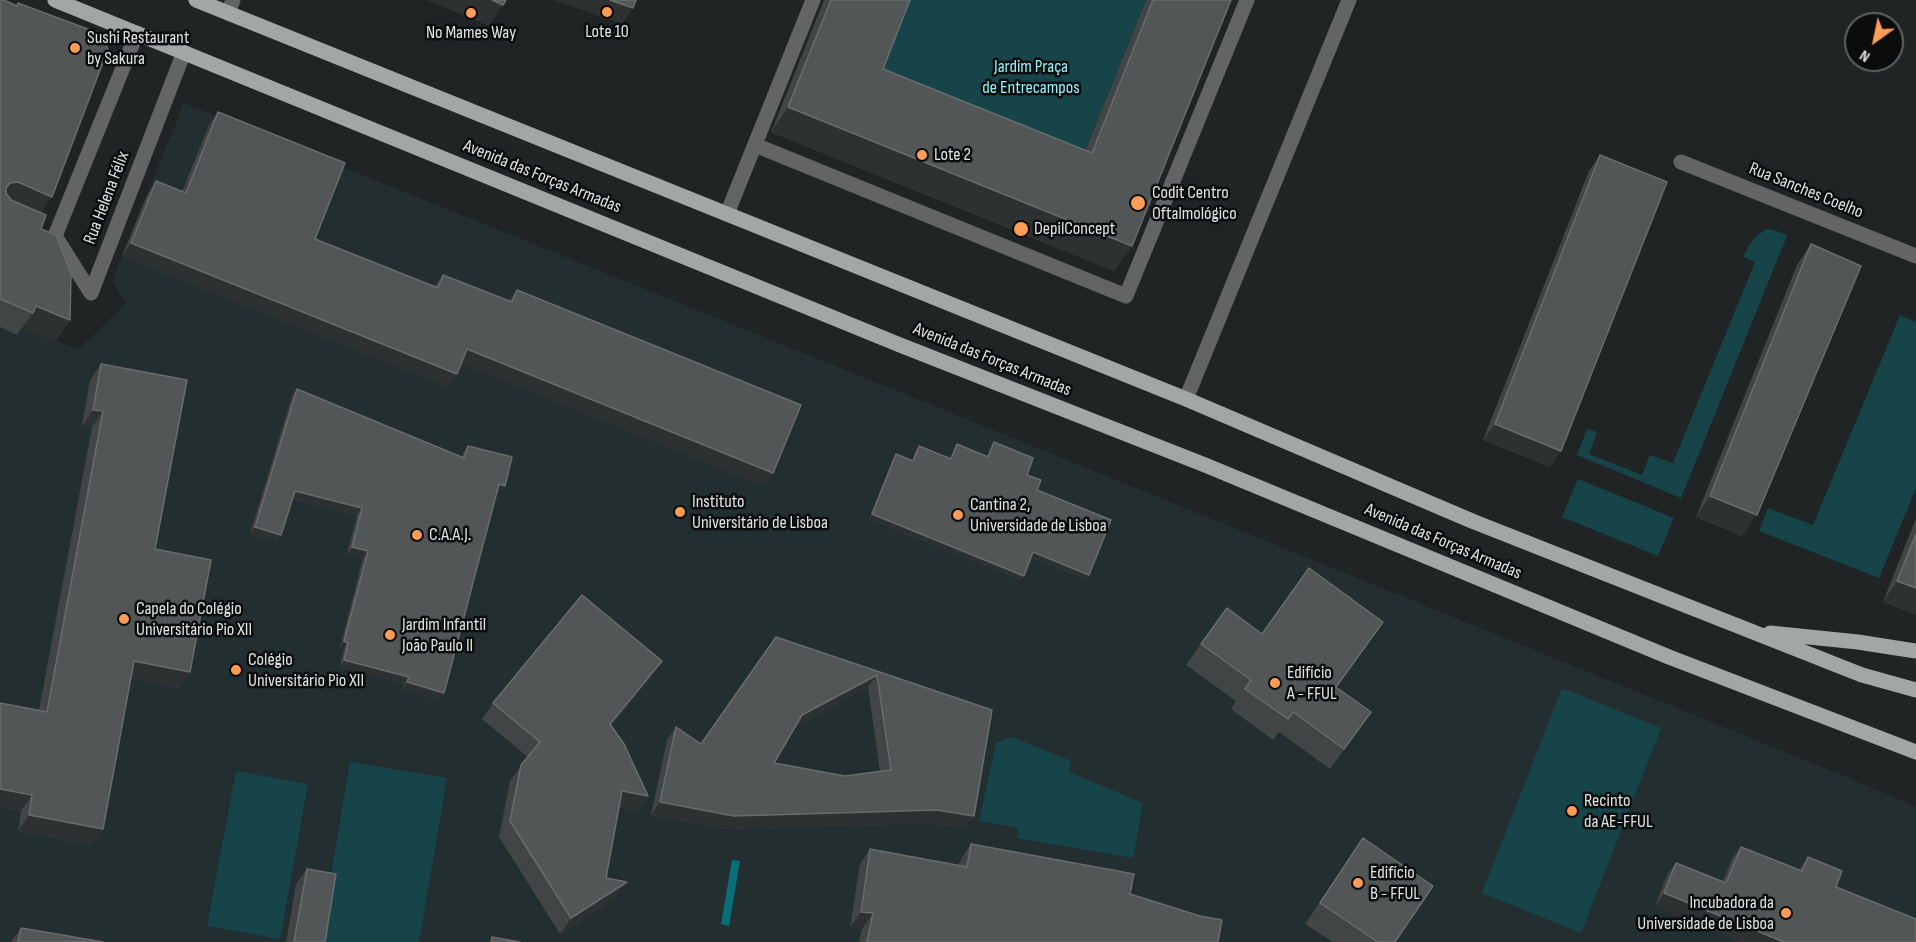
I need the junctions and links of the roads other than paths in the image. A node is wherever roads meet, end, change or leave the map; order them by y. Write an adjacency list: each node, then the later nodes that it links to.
1 (55, 0): 7 (main road, Avenida das Forças Armadas)
2 (196, 0): 6 (main road, Avenida das Forças Armadas)
3 (813, 0): 9 (street)
4 (1246, 0): 9 (street)
5 (1349, 0): 15 (street)
6 (230, 6): 11 (main road, Avenida das Forças Armadas)
7 (137, 33): 8 (main road, Avenida das Forças Armadas); 13 (street, Rua Helena Félix)
8 (184, 52): 13 (street, Rua Helena Félix); 19 (main road, Avenida das Forças Armadas)
9 (755, 145): 11 (street)
10 (1681, 162): 14 (street, Rua Sanches Coelho)
11 (727, 214): 15 (main road, Avenida das Forças Armadas)
12 (37, 228): 13 (street, Rua Helena Félix)
13 (55, 236)
14 (1916, 256)
15 (1186, 399): 16 (main road, Avenida das Forças Armadas)
16 (1750, 631): 17 (main road); 18 (main road, Avenida das Forças Armadas)
17 (1916, 651)
18 (1916, 690)
19 (1916, 752)

